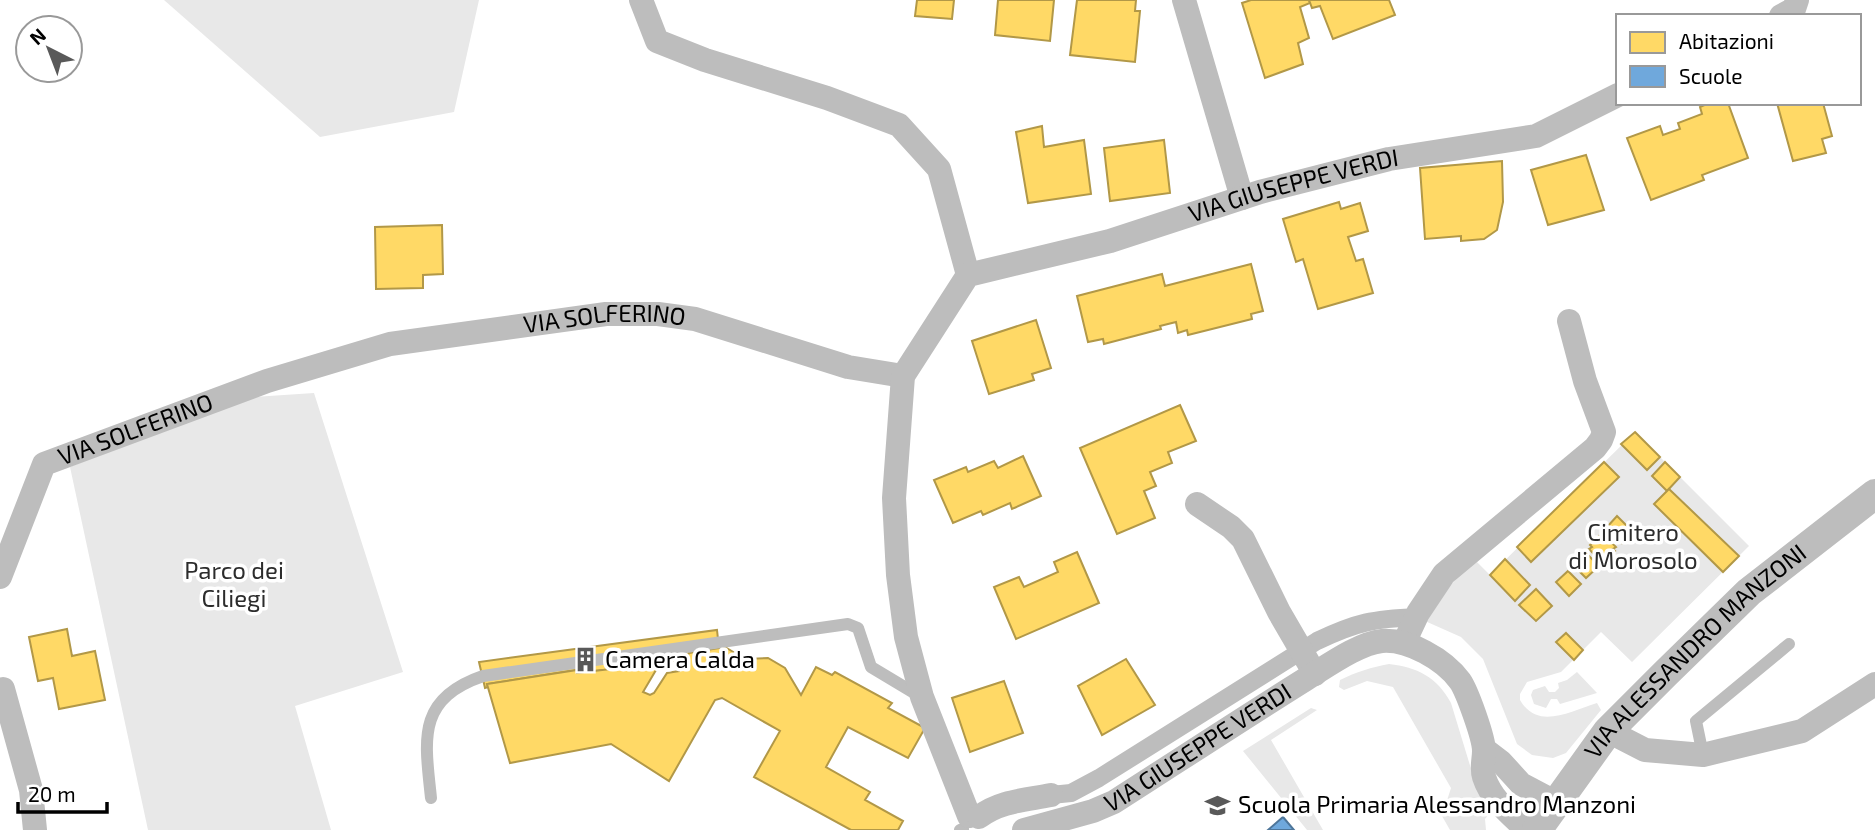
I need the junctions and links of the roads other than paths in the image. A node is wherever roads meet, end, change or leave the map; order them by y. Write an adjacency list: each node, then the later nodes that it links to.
1 (641, 0): 7 (street)
2 (1184, 0): 6 (street)
3 (1797, 0): 4 (street)
4 (1785, 14)
5 (1616, 96): 6 (street, VIA GIUSEPPE VERDI)
6 (1242, 198): 7 (street, VIA GIUSEPPE VERDI)
7 (968, 275): 9 (street)
8 (1569, 321): 13 (street)
9 (903, 376): 12 (street, VIA SOLFERINO); 20 (street)
10 (1875, 494): 21 (street, VIA ALESSANDRO MANZONI)
11 (1197, 504): 16 (street)
12 (0, 577)
13 (1416, 617): 14 (street); 16 (street)
14 (1404, 643): 17 (street, VIA GIUSEPPE VERDI); 22 (street)
15 (1789, 643): 23 (lane)
16 (1301, 651): 17 (street); 24 (street)
17 (1315, 674): 29 (street, VIA GIUSEPPE VERDI)
18 (1875, 684): 23 (street)
19 (3, 690): 28 (street)
20 (922, 697): 25 (lane); 27 (street)
21 (1608, 731): 23 (street); 26 (street, VIA ALESSANDRO MANZONI)
22 (1484, 749): 26 (street); 30 (street)
23 (1703, 755)
24 (1051, 795): 27 (street)
25 (431, 798)
26 (1557, 803): 31 (street, VIA ALESSANDRO MANZONI)
27 (969, 825)
28 (34, 830)
29 (1024, 830)
30 (1527, 830)
31 (1536, 830)

